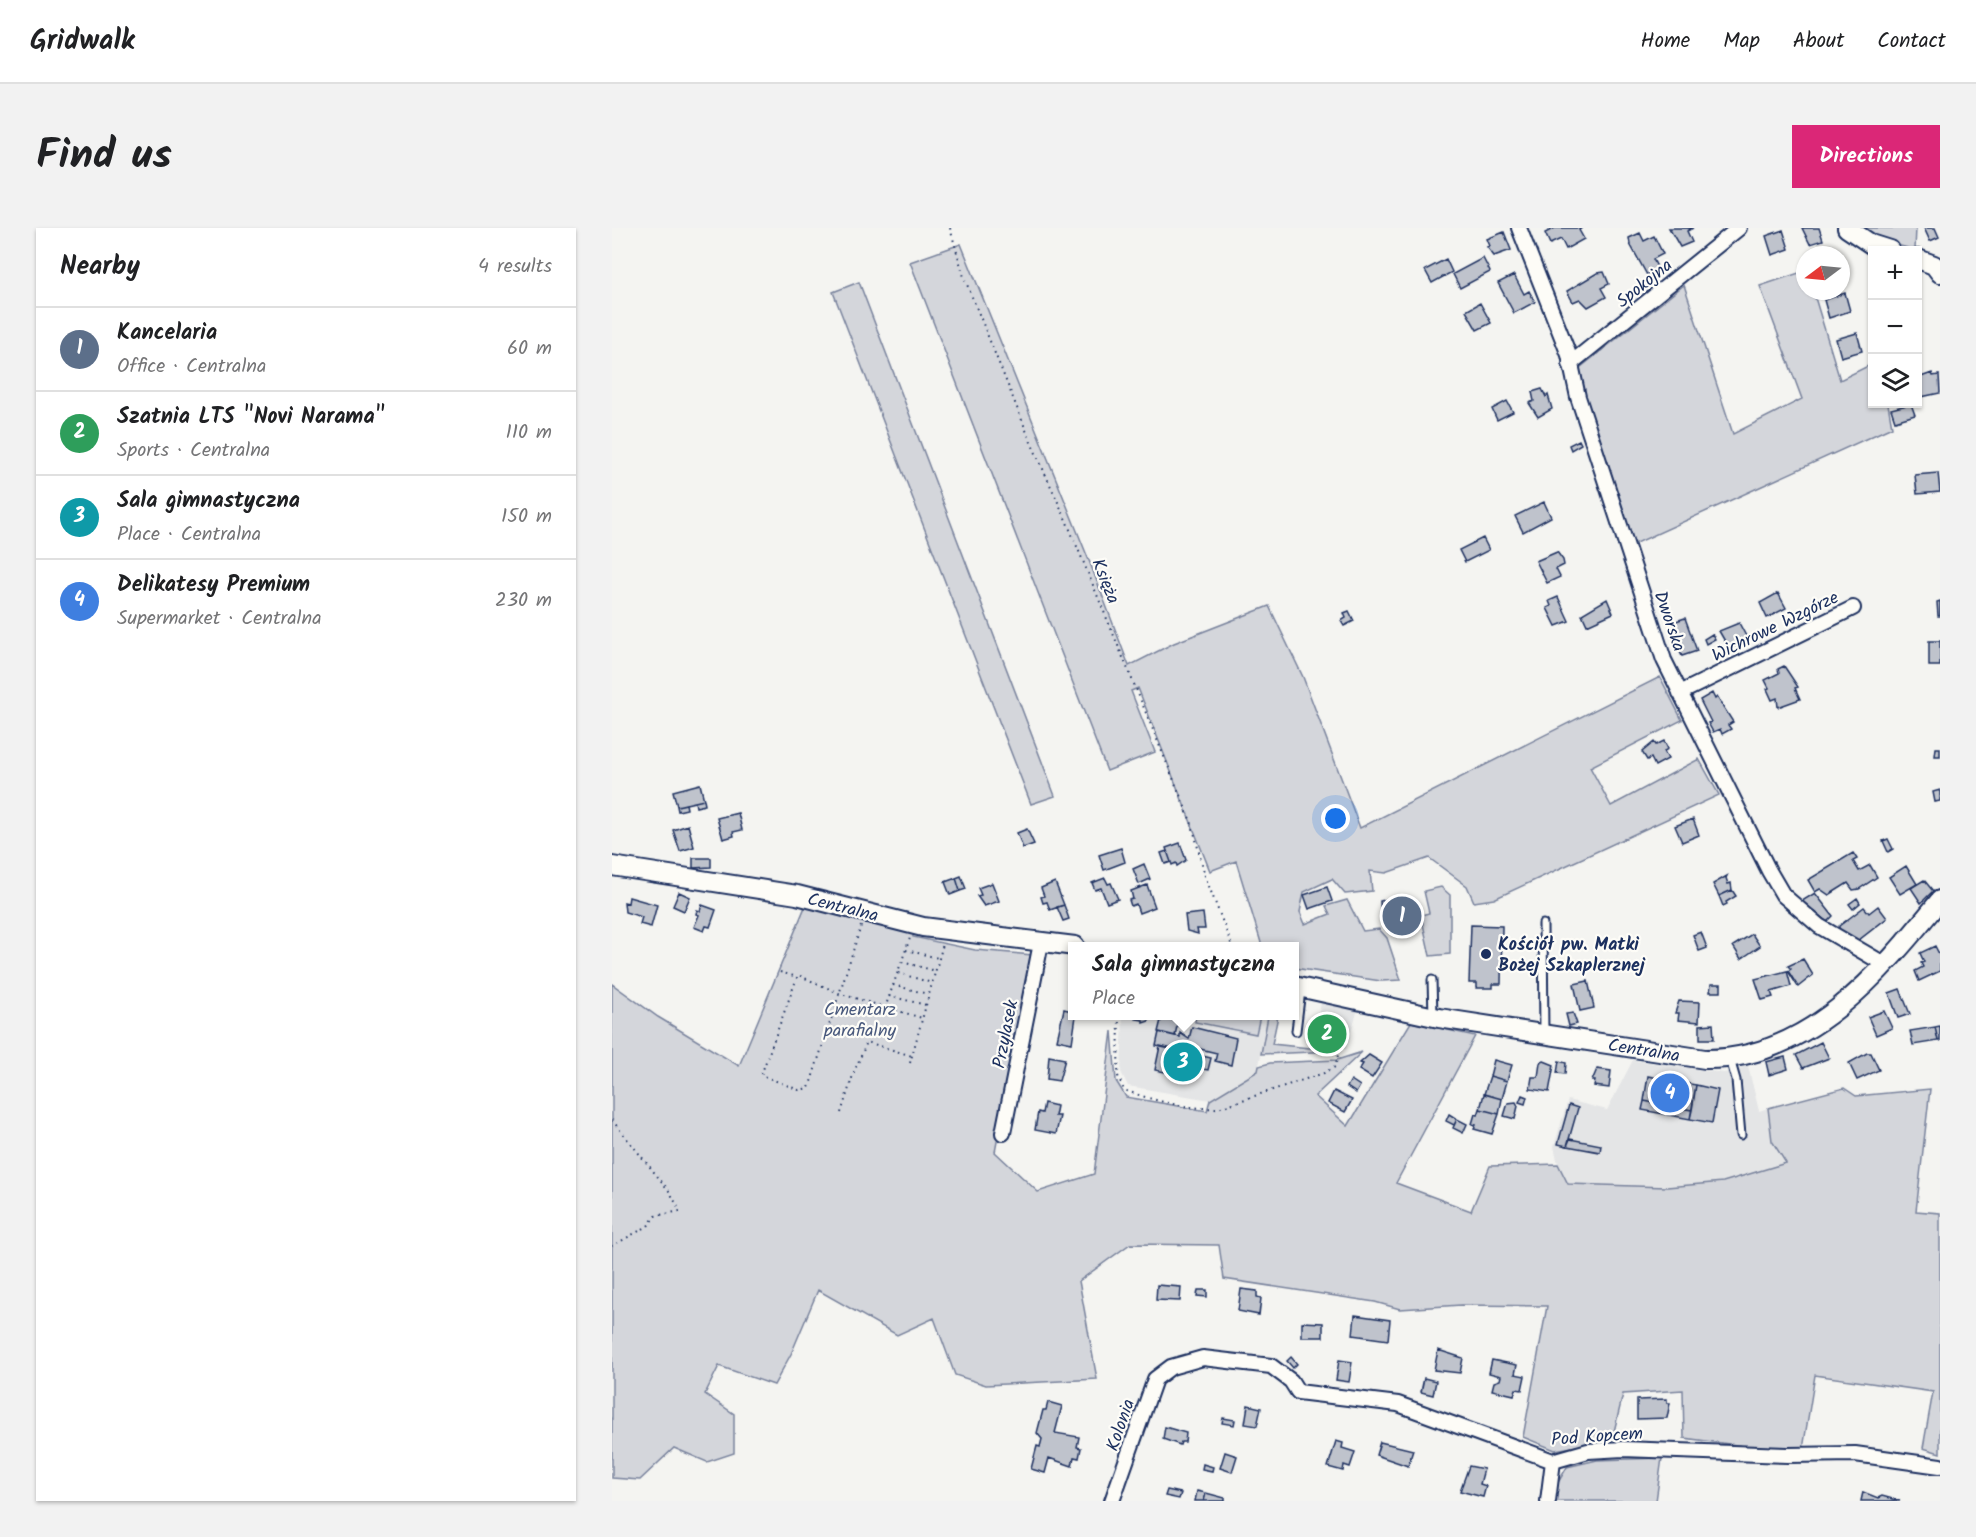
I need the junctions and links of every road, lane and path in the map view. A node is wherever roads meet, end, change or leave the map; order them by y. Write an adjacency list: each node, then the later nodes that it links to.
1 (950, 228): 16 (path, Księża)
2 (1519, 228): 8 (street, Dworska)
3 (1739, 228): 8 (street, Spokojna)
4 (1847, 228): 5 (street)
5 (1877, 246)
6 (1922, 261): 7 (street)
7 (1940, 273)
8 (1570, 364): 10 (street, Dworska)
9 (1853, 608): 10 (street, Wichrowe Wzgórze)
10 (1680, 693): 23 (street, Dworska)
11 (612, 866): 17 (street, Centralna)
12 (1940, 900): 23 (street, Centralna)
13 (863, 921): 32 (path)
14 (1543, 924): 42 (lane)
15 (910, 938): 20 (path)
16 (1230, 942)
17 (1041, 943): 19 (street, Centralna); 49 (street, Przylasek)
18 (944, 944): 21 (path)
19 (1068, 945)
20 (906, 950): 21 (path); 22 (path)
21 (939, 959): 24 (path)
22 (902, 962): 24 (path); 26 (path)
23 (1884, 964): 45 (street, Centralna)
24 (936, 971): 29 (path)
25 (780, 972): 27 (path)
26 (898, 973): 29 (path); 30 (path)
27 (797, 977): 32 (path); 32 (path)
28 (1432, 980): 37 (lane)
29 (933, 982): 33 (path)
30 (893, 985): 33 (path); 34 (path)
31 (1299, 987): 37 (street, Centralna)
32 (841, 994): 36 (path)
33 (929, 994): 35 (path)
34 (889, 996): 35 (path); 36 (path)
35 (926, 1005): 38 (path)
36 (885, 1008): 38 (path)
37 (1433, 1017): 42 (street, Centralna)
38 (922, 1018): 44 (path)
39 (1119, 1020): 43 (path)
40 (1296, 1020): 41 (lane)
41 (1296, 1031)
42 (1544, 1033): 45 (street, Centralna)
43 (1338, 1055)
44 (912, 1056): 46 (path); 47 (path)
45 (1730, 1059): 50 (lane)
46 (910, 1063)
47 (841, 1113)
48 (612, 1120): 51 (path)
49 (1003, 1133)
50 (1741, 1135)
51 (612, 1246)
52 (1171, 1367): 53 (street, Pod Kopcem); 55 (street, Kolonia)
53 (1553, 1461): 54 (street, Pod Kopcem); 56 (street)
54 (1940, 1466)
55 (1112, 1501)
56 (1548, 1501)

